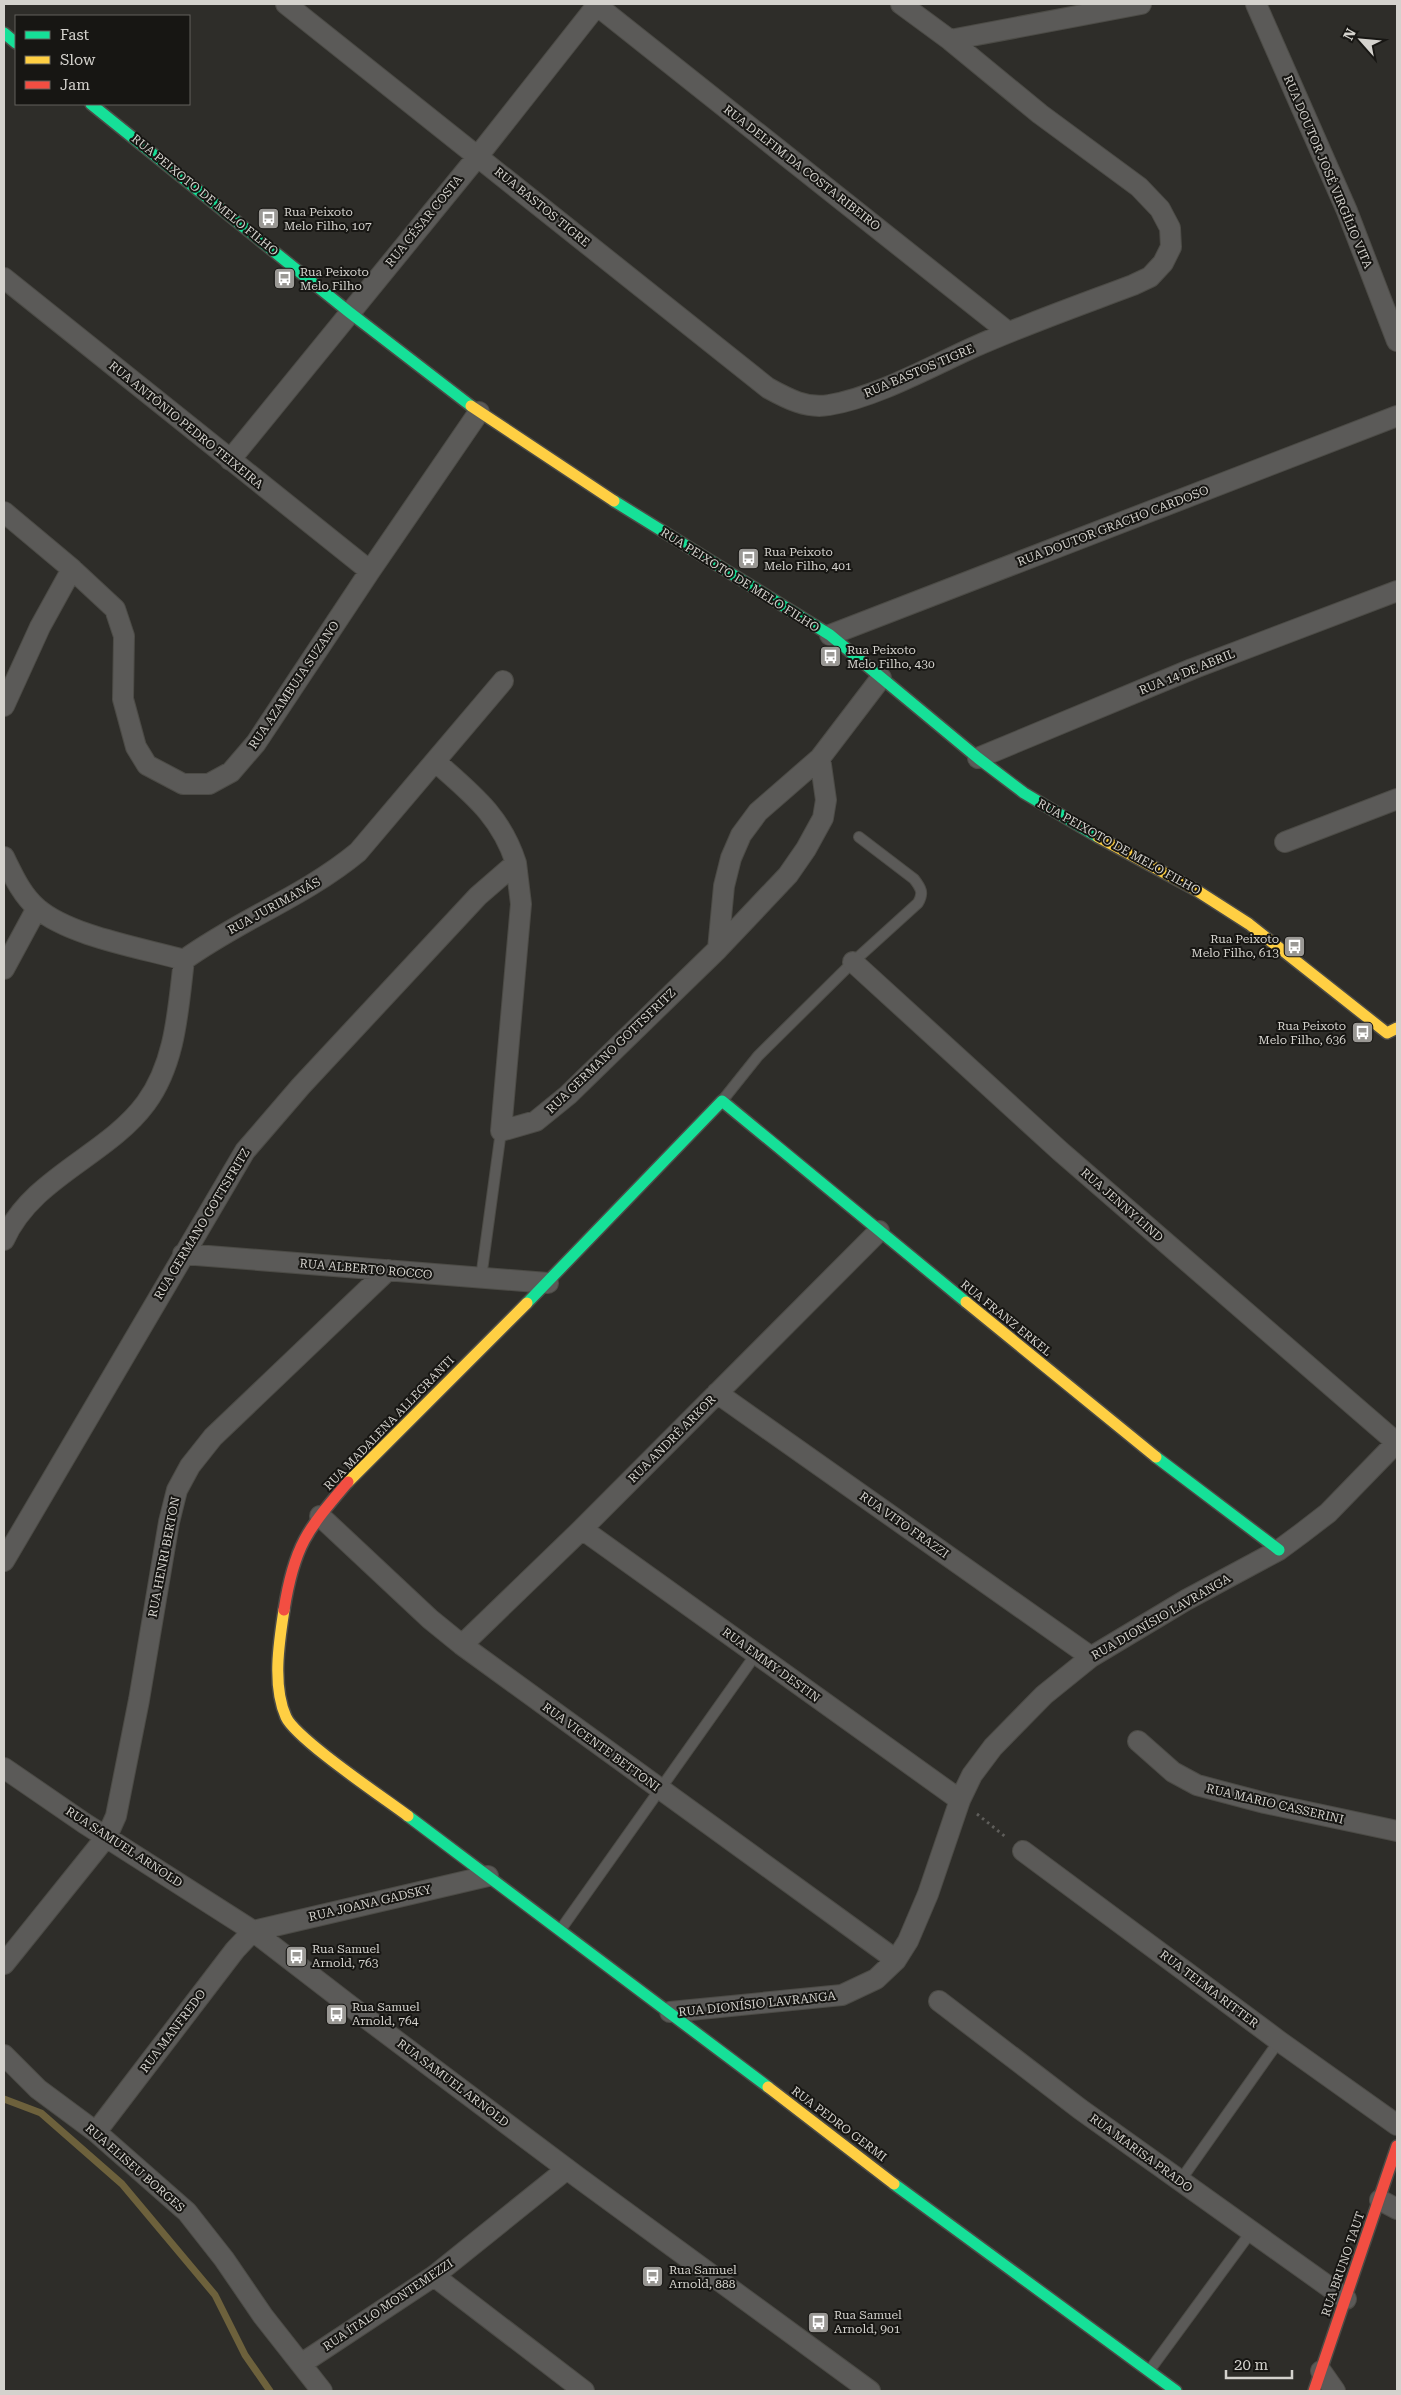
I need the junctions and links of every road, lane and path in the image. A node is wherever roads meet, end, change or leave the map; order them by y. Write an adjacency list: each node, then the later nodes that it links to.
1 (286, 4): 10 (street, RUA BASTOS TIGRE)
2 (597, 4): 10 (street, RUA CÉSAR COSTA); 13 (street, RUA DELFIM DA COSTA RIBEIRO)
3 (901, 4): 7 (street, RUA BASTOS TIGRE)
4 (1142, 4): 7 (street)
5 (1256, 4): 14 (street, RUA DOUTOR JOSÉ VIRGÍLIO VITA)
6 (4, 33): 8 (street)
7 (950, 40): 13 (street, RUA BASTOS TIGRE)
8 (15, 42)
9 (92, 105): 12 (street, RUA PEIXOTO DE MELO FILHO)
10 (478, 156): 12 (street, RUA CÉSAR COSTA); 13 (street, RUA BASTOS TIGRE)
11 (4, 278): 17 (street, RUA ANTÔNIO PEDRO TEIXEIRA)
12 (349, 312): 15 (street, RUA PEIXOTO DE MELO FILHO); 17 (street, RUA CÉSAR COSTA)
13 (1008, 332)
14 (1397, 341)
15 (480, 412): 20 (street, RUA AZAMBUJA SUZANO); 22 (street, RUA PEIXOTO DE MELO FILHO)
16 (1397, 416): 22 (street, RUA DOUTOR GRACHO CARDOSO)
17 (230, 460): 20 (street, RUA ANTÔNIO PEDRO TEIXEIRA)
18 (4, 512): 19 (street, RUA AZAMBUJA SUZANO)
19 (72, 569): 20 (street, RUA AZAMBUJA SUZANO); 25 (street)
20 (370, 571)
21 (1397, 591): 27 (street, RUA 14 DE ABRIL)
22 (830, 635): 23 (street, RUA PEIXOTO DE MELO FILHO)
23 (881, 678): 26 (street); 27 (street, RUA PEIXOTO DE MELO FILHO)
24 (503, 681): 28 (street, RUA JURIMANÁS)
25 (4, 706)
26 (820, 758): 35 (street); 35 (street, RUA GERMANO GOTTSFRITZ)
27 (978, 758): 39 (street, RUA PEIXOTO DE MELO FILHO)
28 (436, 762): 33 (street); 36 (street, RUA JURIMANÁS)
29 (1397, 799): 31 (street)
30 (859, 837): 37 (lane)
31 (1285, 842)
32 (4, 857): 34 (street)
33 (516, 863): 41 (street); 44 (street, RUA GERMANO GOTTSFRITZ)
34 (37, 908): 36 (street); 38 (street)
35 (718, 949): 41 (street, RUA GERMANO GOTTSFRITZ)
36 (184, 960): 43 (street)
37 (853, 962): 40 (lane); 49 (street, RUA JENNY LIND)
38 (4, 969)
39 (1394, 1034)
40 (722, 1101): 42 (street, RUA FRANZ ERKEL); 47 (street, RUA MADALENA ALLEGRANTI)
41 (501, 1132): 46 (lane)
42 (879, 1230): 48 (street, RUA ANDRÉ ARKOR); 52 (street, RUA FRANZ ERKEL)
43 (4, 1240)
44 (183, 1254): 45 (street, RUA ALBERTO ROCCO); 53 (street, RUA GERMANO GOTTSFRITZ)
45 (388, 1270): 46 (street, RUA ALBERTO ROCCO); 62 (street, RUA HENRI BERTON)
46 (481, 1278): 47 (street, RUA ALBERTO ROCCO)
47 (548, 1283): 50 (street, RUA MADALENA ALLEGRANTI)
48 (717, 1393): 51 (street, RUA ANDRÉ ARKOR); 56 (street, RUA VITO FRAZZI)
49 (1397, 1442): 52 (street, RUA DIONÍSIO LAVRANGA)
50 (320, 1516): 54 (street, RUA VICENTE BETTONI); 64 (street, RUA MADALENA ALLEGRANTI)
51 (582, 1529): 54 (street, RUA ANDRÉ ARKOR); 55 (street, RUA EMMY DESTIN)
52 (1279, 1550): 56 (street, RUA DIONÍSIO LAVRANGA)
53 (4, 1561)
54 (462, 1645): 59 (street, RUA VICENTE BETTONI)
55 (756, 1654): 59 (lane); 60 (street, RUA EMMY DESTIN)
56 (1091, 1657): 60 (street, RUA DIONÍSIO LAVRANGA)
57 (1138, 1740): 61 (street, RUA MARIO CASSERINI)
58 (4, 1768): 62 (street, RUA SAMUEL ARNOLD)
59 (660, 1791): 65 (lane); 67 (street, RUA VICENTE BETTONI)
60 (960, 1800): 63 (path); 67 (street, RUA DIONÍSIO LAVRANGA)
61 (1397, 1831)
62 (107, 1836): 66 (street, RUA SAMUEL ARNOLD); 68 (street, RUA HENRI BERTON)
63 (1023, 1851): 71 (street, RUA TELMA RITTER)
64 (488, 1876): 65 (street, RUA PEDRO GERMI); 66 (street, RUA JOANA GADSKY)
65 (560, 1930): 70 (street, RUA PEDRO GERMI)
66 (253, 1931): 74 (street, RUA MANFREDO); 76 (street, RUA SAMUEL ARNOLD)
67 (896, 1960): 70 (street, RUA DIONÍSIO LAVRANGA)
68 (4, 1964)
69 (939, 2001): 77 (street, RUA MARISA PRADO)
70 (670, 2012): 84 (street, RUA PEDRO GERMI)
71 (1278, 2041): 73 (street, RUA TELMA RITTER); 77 (lane)
72 (4, 2055): 74 (street, RUA ELISEU BORGES)
73 (1397, 2125)
74 (96, 2132): 82 (street, RUA ELISEU BORGES)
75 (1397, 2146): 78 (street, RUA BRUNO TAUT)
76 (567, 2169): 80 (street, RUA ÍTALO MONTEMEZZI); 87 (street, RUA SAMUEL ARNOLD)
77 (1180, 2181): 79 (street, RUA MARISA PRADO)
78 (1389, 2204): 81 (street, RUA BRUNO TAUT)
79 (1251, 2232): 81 (street, RUA MARISA PRADO); 84 (lane)
80 (434, 2276): 82 (street, RUA ÍTALO MONTEMEZZI); 86 (street)
81 (1346, 2299): 83 (street, RUA BRUNO TAUT)
82 (301, 2364): 85 (street, RUA ELISEU BORGES)
83 (1321, 2371): 89 (street, RUA BRUNO TAUT); 90 (street)
84 (1149, 2372): 88 (street, RUA PEDRO GERMI)
85 (322, 2391)
86 (584, 2391)
87 (870, 2391)
88 (1176, 2391)
89 (1314, 2391)
90 (1335, 2391)

